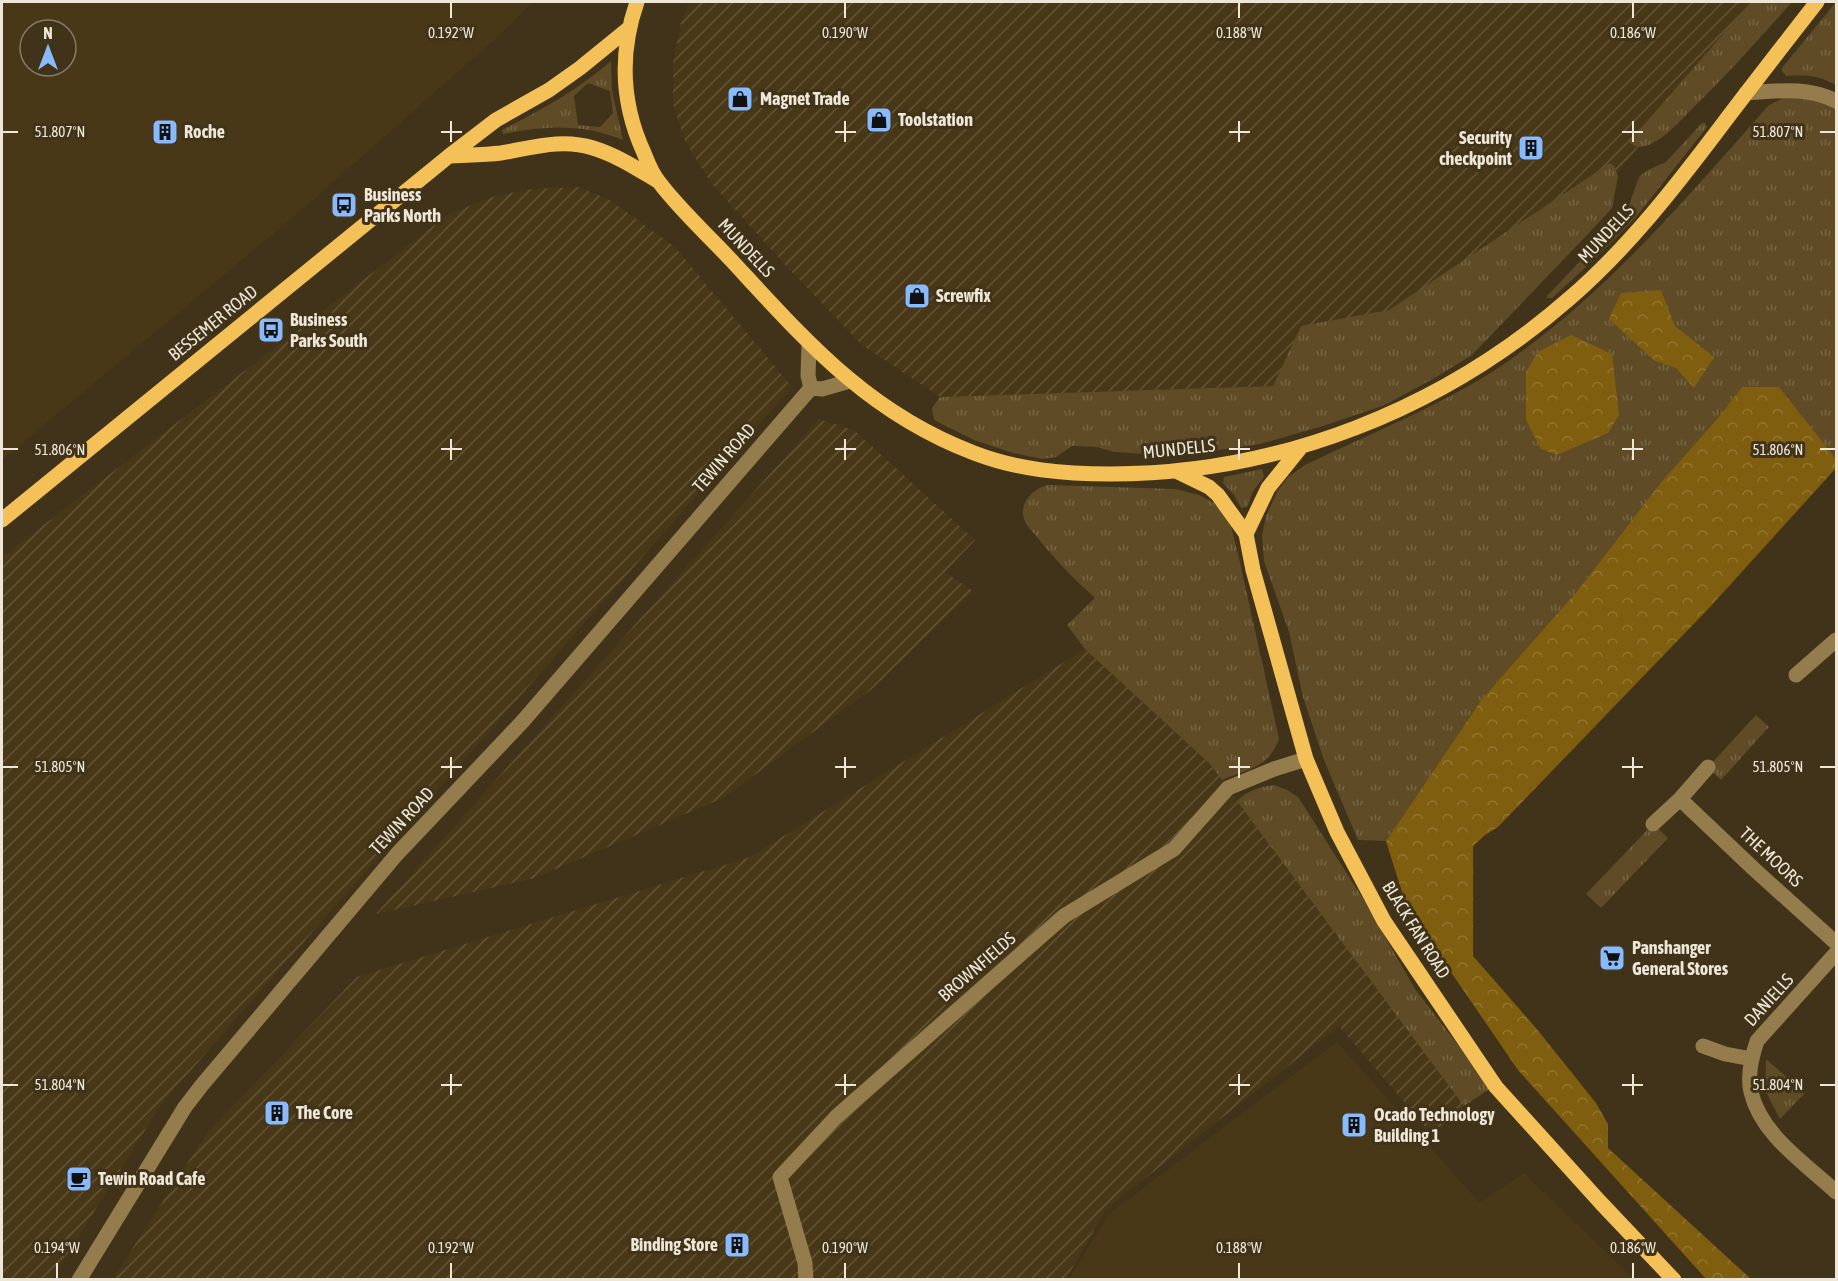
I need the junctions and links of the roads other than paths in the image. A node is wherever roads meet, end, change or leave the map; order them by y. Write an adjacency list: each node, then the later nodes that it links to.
1 (637, 2): 3 (main road, MUNDELLS)
2 (1817, 2): 4 (main road, MUNDELLS)
3 (628, 29): 6 (main road, BESSEMER ROAD); 7 (main road, MUNDELLS)
4 (1746, 93): 5 (street); 11 (main road, MUNDELLS)
5 (1836, 101)
6 (449, 156): 7 (main road); 13 (main road, BESSEMER ROAD)
7 (656, 180): 8 (main road, MUNDELLS)
8 (809, 344): 9 (main road, MUNDELLS); 10 (street)
9 (850, 381): 10 (street); 12 (main road, MUNDELLS)
10 (811, 388): 26 (street, TEWIN ROAD)
11 (1301, 447): 12 (main road, MUNDELLS); 14 (main road)
12 (1176, 471): 14 (main road, BLACK FAN ROAD)
13 (2, 520)
14 (1246, 534): 17 (main road, BLACK FAN ROAD)
15 (1836, 640): 16 (street)
16 (1796, 675)
17 (1306, 759): 27 (street, BROWNFIELDS); 28 (main road, BLACK FAN ROAD)
18 (1708, 767): 19 (street)
19 (1680, 799): 20 (street); 21 (street, THE MOORS)
20 (1653, 824)
21 (1836, 943)
22 (1836, 952): 24 (street, DANIELLS)
23 (1703, 1046): 24 (street)
24 (1752, 1059): 25 (street, DANIELLS)
25 (1836, 1192)
26 (79, 1280)
27 (806, 1280)
28 (1674, 1280)

